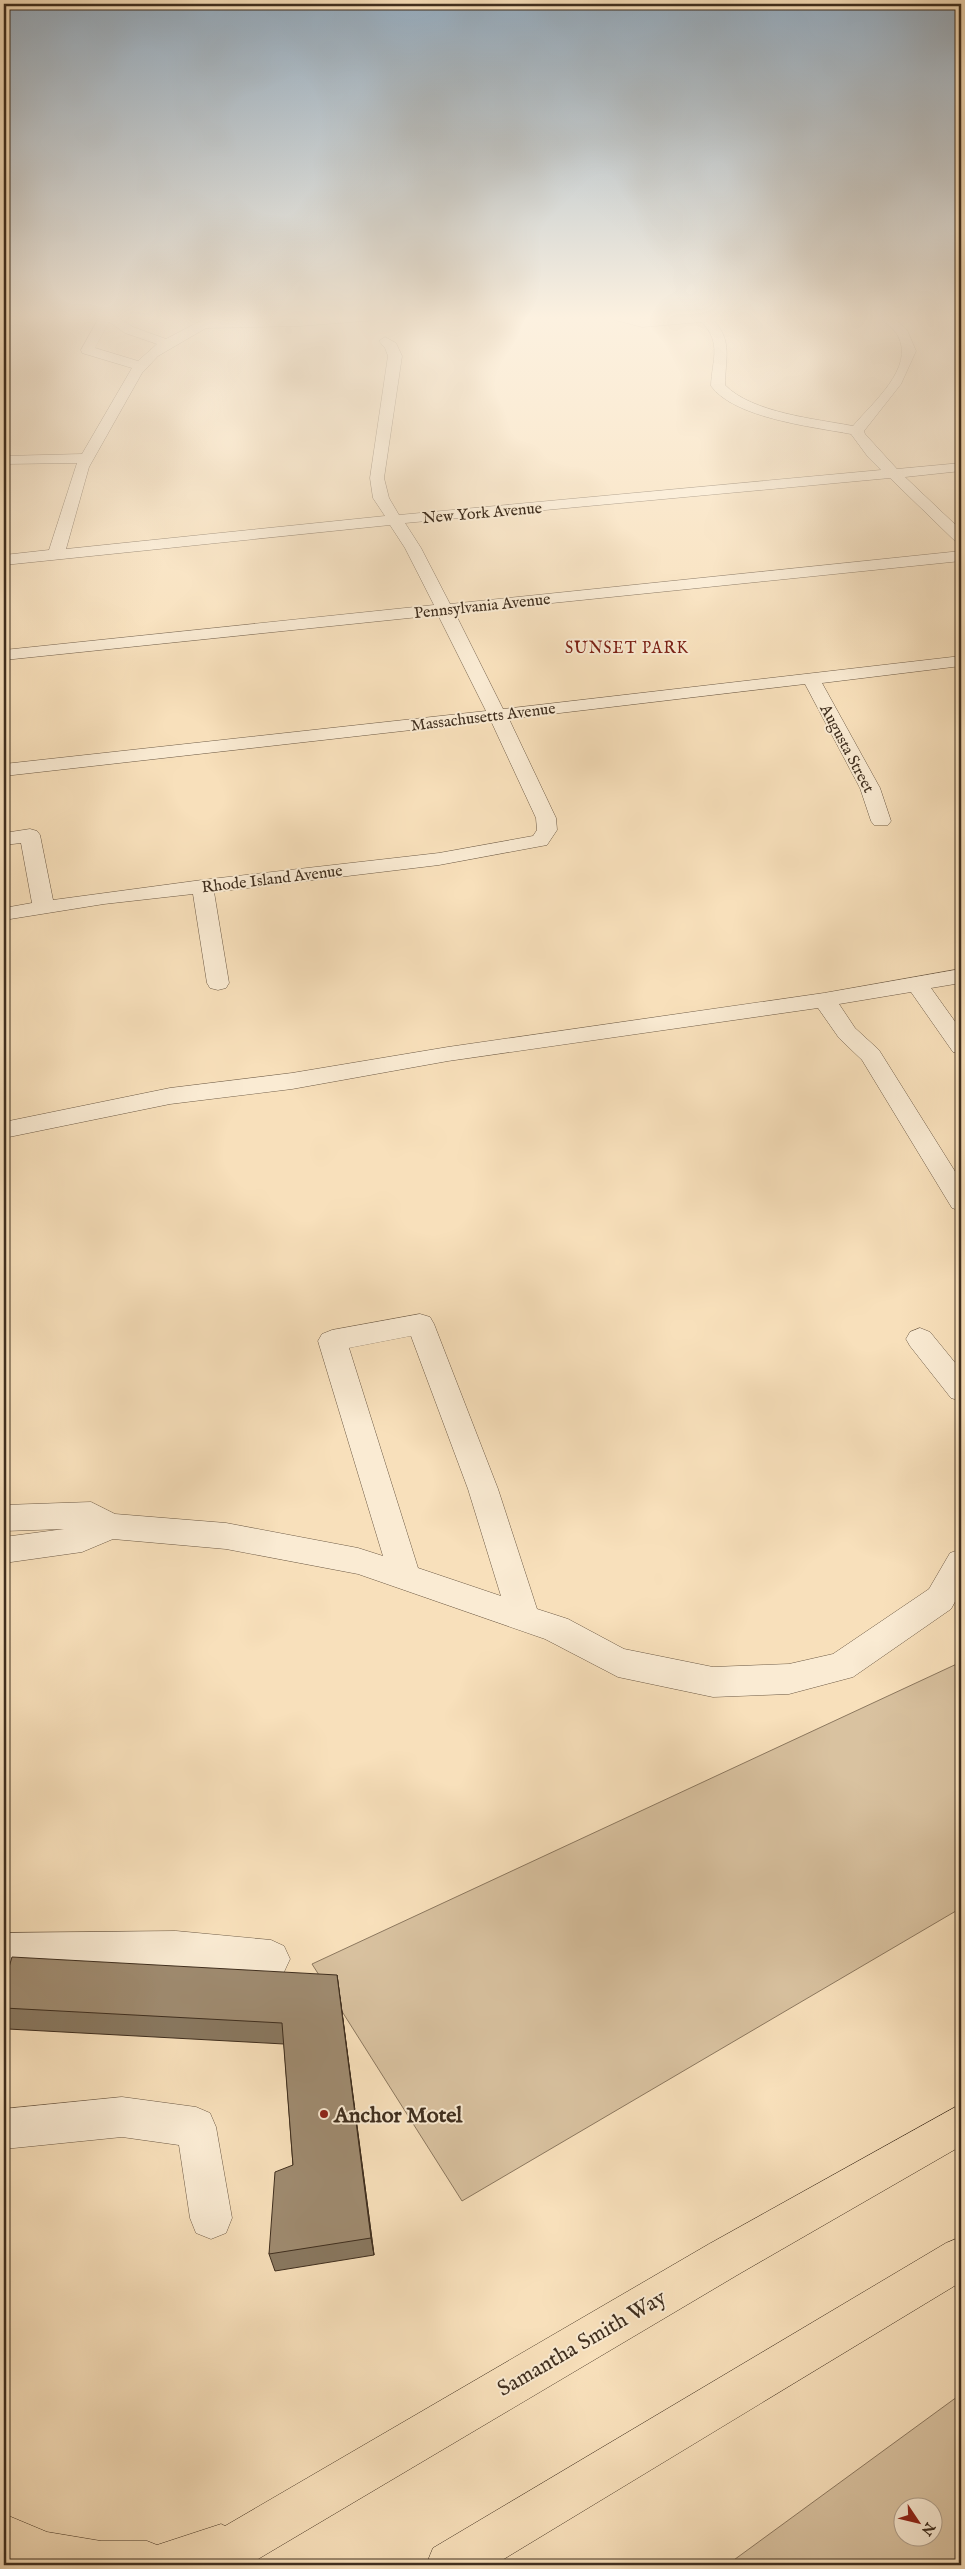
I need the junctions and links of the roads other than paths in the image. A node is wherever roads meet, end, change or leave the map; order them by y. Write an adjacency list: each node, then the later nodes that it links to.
1 (100, 436): 4 (street)
2 (383, 436): 8 (street)
3 (861, 436): 7 (street)
4 (87, 458): 5 (street); 10 (street)
5 (4, 460)
6 (961, 467): 7 (street, New York Avenue)
7 (894, 473): 8 (street, New York Avenue); 9 (street)
8 (396, 520): 10 (street, New York Avenue); 13 (street)
9 (961, 538)
10 (56, 554): 12 (street, New York Avenue)
11 (961, 556): 13 (street, Pennsylvania Avenue)
12 (7, 557)
13 (444, 609): 14 (street, Pennsylvania Avenue); 17 (street)
14 (4, 655)
15 (961, 661): 16 (street, Massachusetts Avenue)
16 (811, 678): 17 (street, Massachusetts Avenue); 19 (street, Augusta Street)
17 (498, 714): 18 (street, Massachusetts Avenue); 21 (street, Rhode Island Avenue)
18 (4, 770)
19 (880, 821)
20 (4, 838): 22 (street)
21 (202, 886): 22 (street, Rhode Island Avenue); 25 (street)
22 (44, 908): 23 (street, Rhode Island Avenue)
23 (4, 914)
24 (961, 976): 26 (street)
25 (218, 983)
26 (916, 983): 27 (street); 28 (street)
27 (824, 1000): 29 (street); 30 (street)
28 (961, 1047)
29 (4, 1130)
30 (961, 1202)
31 (920, 1339): 32 (street)
32 (961, 1390)
33 (4, 1518): 34 (street)
34 (110, 1526): 35 (street); 37 (street)
35 (4, 1550)
36 (961, 1562): 38 (street)
37 (405, 1577): 38 (street); 38 (street)
38 (524, 1618)
39 (4, 1952): 40 (street)
40 (271, 1959)
41 (961, 2124): 46 (highway, Samantha Smith Way)
42 (4, 2129): 43 (street)
43 (211, 2218)
44 (961, 2258): 50 (highway)
45 (4, 2538): 47 (highway)
46 (248, 2539): 48 (highway); 49 (highway, Samantha Smith Way)
47 (147, 2565)
48 (167, 2565)
49 (203, 2565)
50 (450, 2565)

